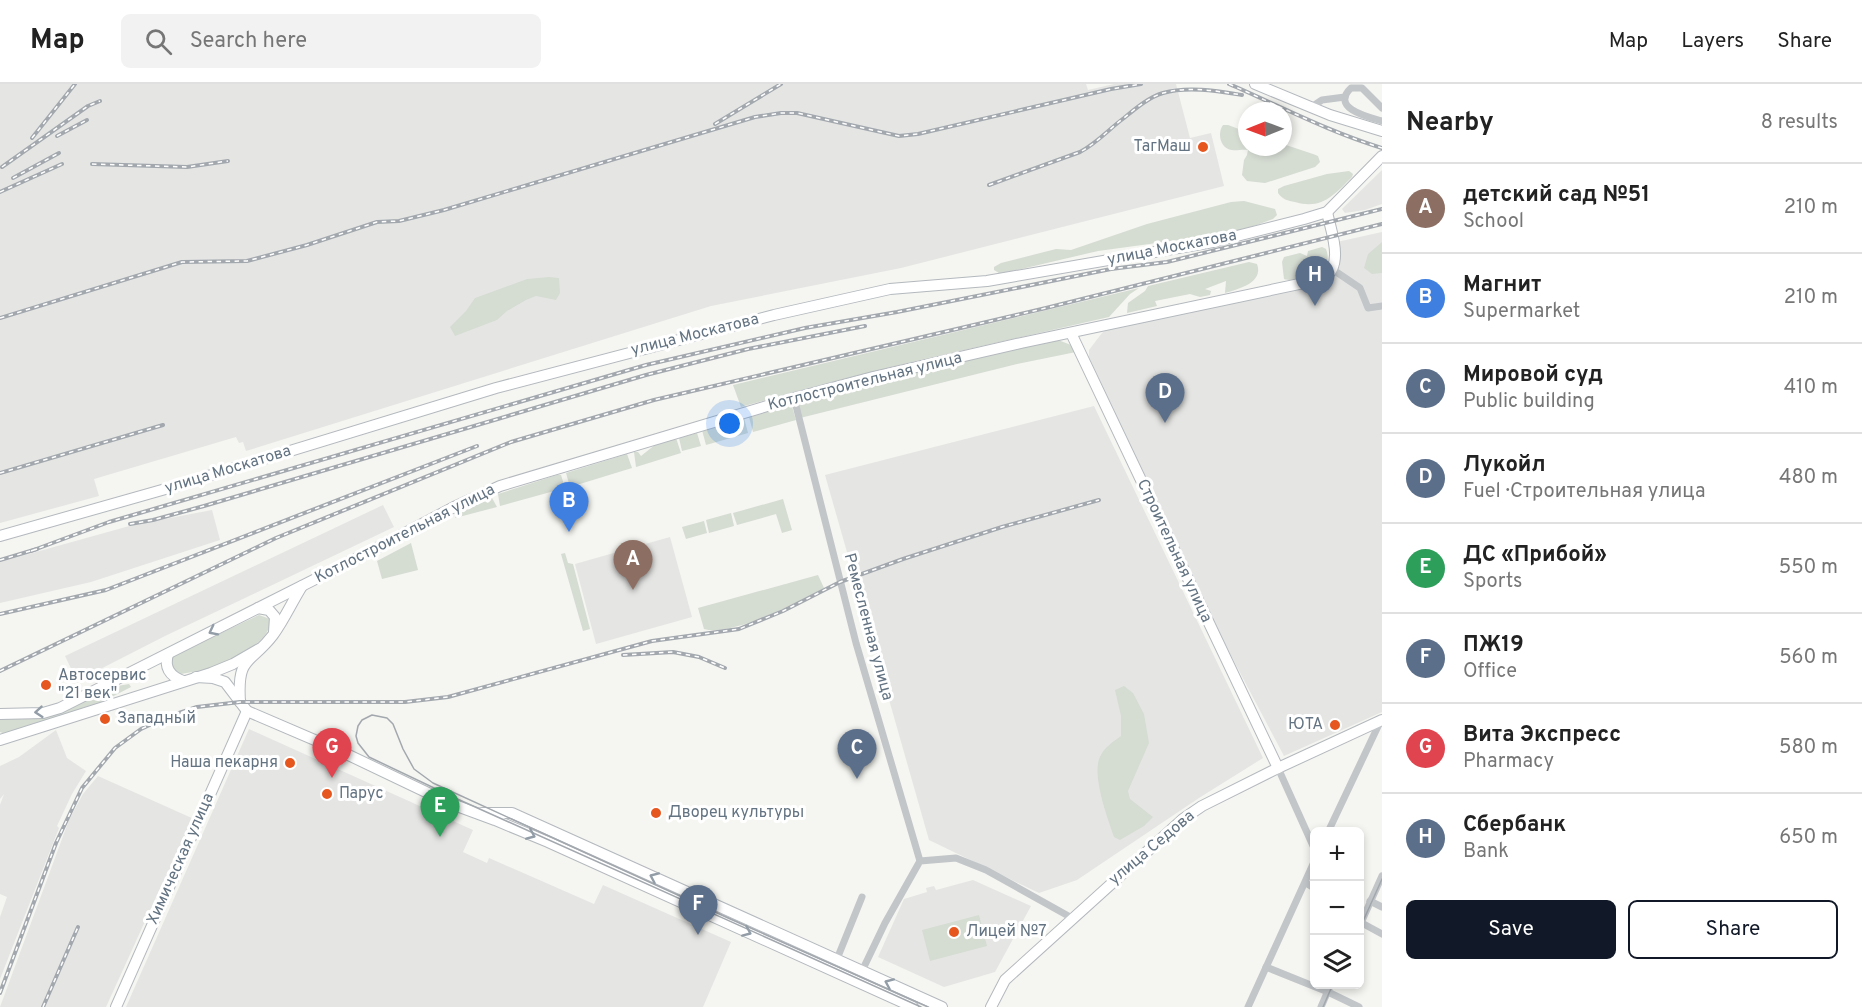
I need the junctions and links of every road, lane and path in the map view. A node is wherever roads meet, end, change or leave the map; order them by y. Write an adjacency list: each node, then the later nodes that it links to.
1 (1255, 84): 3 (main road)
2 (1345, 97): 3 (street); 4 (street); 5 (street)
3 (1310, 108): 6 (main road)
4 (1382, 108)
5 (1382, 121)
6 (1382, 130)
7 (1382, 156): 8 (main road)
8 (1328, 212): 9 (main road); 13 (main road, улица Москатова)
9 (1332, 269): 10 (street); 11 (main road, Котлостроительная улица)
10 (1382, 306)
11 (1071, 333): 12 (main road, Котлостроительная улица); 25 (main road, Строительная улица)
12 (794, 398): 14 (main road, Котлостроительная улица); 29 (street, Ремесленная улица)
13 (0, 536)
14 (302, 586): 15 (main road, Котлостроительная улица); 16 (main road)
15 (258, 608): 16 (main road); 18 (main road, Котлостроительная улица, one-way to 18)
16 (273, 635): 17 (main road)
17 (259, 649): 19 (main road); 21 (main road)
18 (168, 654): 20 (main road); 22 (main road, Котлостроительная улица, one-way to 22)
19 (196, 677): 20 (main road); 21 (main road)
20 (183, 681): 24 (main road)
21 (243, 706): 26 (main road); 47 (main road, Химическая улица)
22 (0, 714)
23 (1382, 720): 25 (main road, улица Седова); 27 (street)
24 (0, 740)
25 (1278, 768): 28 (street); 38 (main road, улица Седова)
26 (476, 814): 41 (main road, one-way to 26); 48 (main road, one-way to 48)
27 (1330, 827)
28 (1310, 839)
29 (920, 861): 38 (street); 43 (street)
30 (1310, 872): 32 (street)
31 (1382, 876): 35 (street)
32 (1306, 883): 33 (street); 42 (street)
33 (1310, 886)
34 (862, 897): 41 (street)
35 (1370, 901): 36 (street); 37 (street)
36 (1382, 907)
37 (1364, 914)
38 (1072, 918): 50 (main road, улица Седова)
39 (1364, 925): 40 (street)
40 (1382, 934)
41 (837, 959): 43 (main road)
42 (1266, 967): 44 (street); 51 (street)
43 (862, 971): 49 (main road, one-way to 43)
44 (1310, 981)
45 (1330, 989): 52 (street)
46 (1332, 989): 53 (street)
47 (116, 1007)
48 (913, 1007)
49 (942, 1007)
50 (991, 1007)
51 (1248, 1007)
52 (1321, 1007)
53 (1359, 1007)

